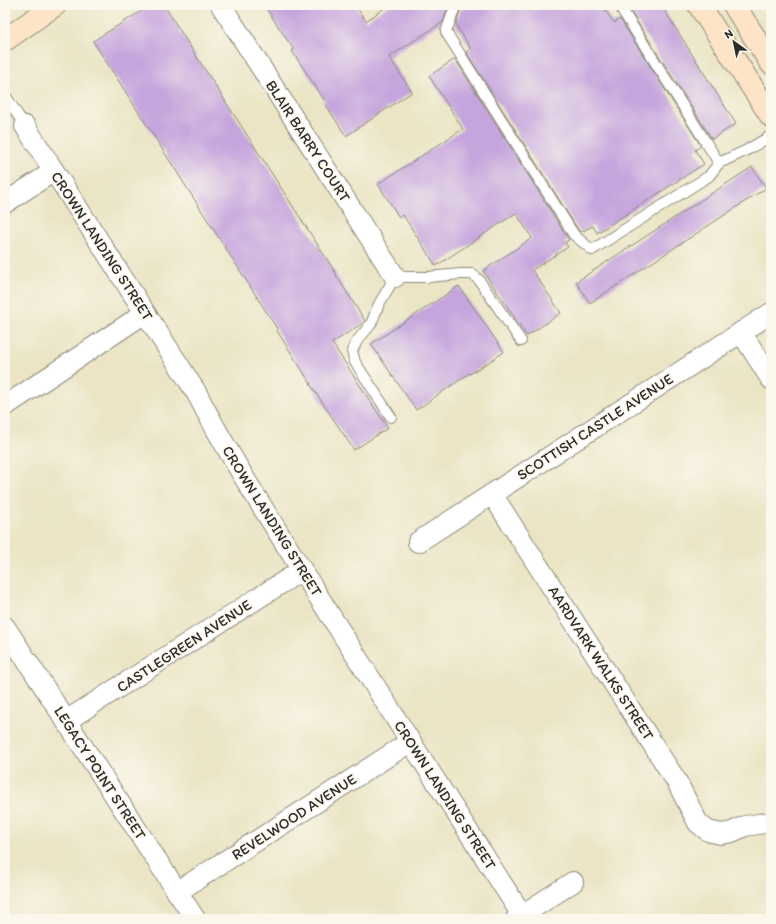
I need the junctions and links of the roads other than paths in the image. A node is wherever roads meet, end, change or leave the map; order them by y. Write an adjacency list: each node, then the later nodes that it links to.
1 (55, 5): 7 (street)
2 (221, 5): 16 (street, BLAIR BARRY COURT)
3 (458, 5): 13 (lane)
4 (619, 5): 13 (lane)
5 (700, 5): 10 (street)
6 (734, 5): 8 (street)
7 (5, 40)
8 (771, 63)
9 (5, 95): 11 (lane)
10 (771, 116)
11 (25, 126): 14 (street, CROWN LANDING STREET)
12 (771, 136): 13 (lane)
13 (719, 163)
14 (54, 171): 15 (street); 17 (street, CROWN LANDING STREET)
15 (5, 203)
16 (395, 277): 20 (lane); 23 (lane)
17 (145, 313): 22 (street); 26 (street, CROWN LANDING STREET)
18 (771, 313): 19 (street, SCOTTISH CASTLE AVENUE)
19 (741, 332): 21 (street); 24 (street, SCOTTISH CASTLE AVENUE)
20 (521, 341)
21 (771, 379)
22 (5, 406)
23 (391, 417)
24 (492, 494): 25 (street, SCOTTISH CASTLE AVENUE); 30 (street, AARDVARK WALKS STREET)
25 (418, 542)
26 (302, 570): 28 (street, CASTLEGREEN AVENUE); 29 (street, CROWN LANDING STREET)
27 (5, 627): 28 (street, LEGACY POINT STREET)
28 (66, 721): 32 (street, LEGACY POINT STREET)
29 (410, 742): 32 (street, REVELWOOD AVENUE); 33 (street, CROWN LANDING STREET)
30 (771, 822)
31 (573, 882): 33 (street)
32 (178, 892): 34 (street, LEGACY POINT STREET)
33 (519, 917)
34 (195, 919)

